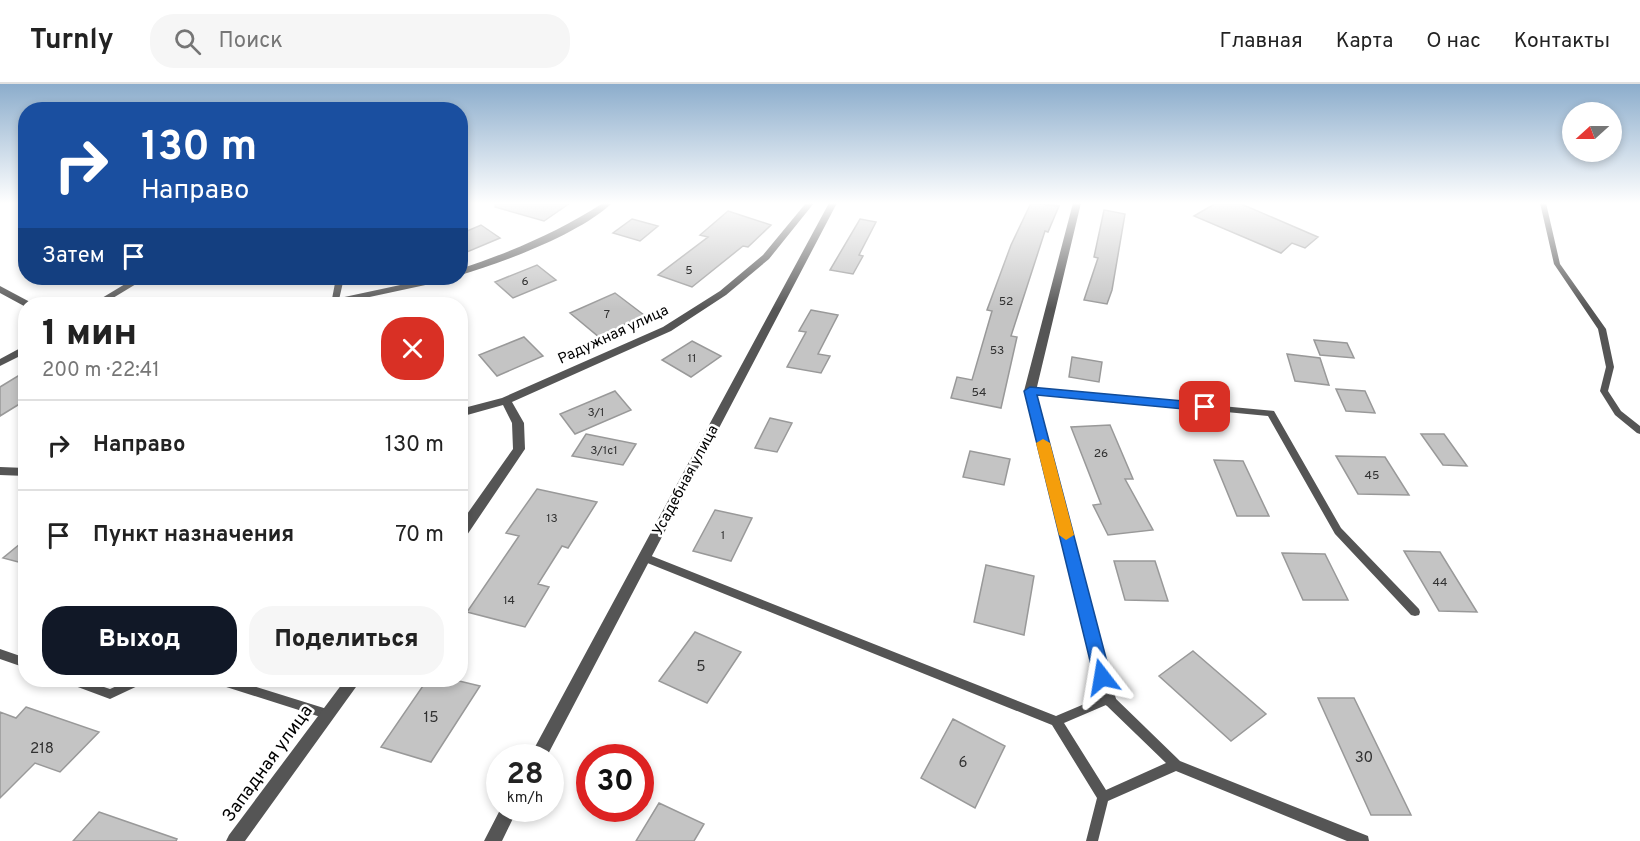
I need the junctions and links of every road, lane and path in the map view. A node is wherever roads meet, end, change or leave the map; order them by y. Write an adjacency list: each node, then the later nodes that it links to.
1 (549, 238): 6 (street)
2 (782, 238): 16 (street, Радужная улица)
3 (814, 238): 22 (street, Усадебная улица)
4 (1068, 238): 15 (street)
5 (1551, 238): 18 (lane)
6 (468, 269)
7 (129, 285): 10 (street)
8 (413, 285): 11 (street)
9 (0, 289): 12 (street)
10 (109, 297)
11 (360, 297)
12 (18, 299)
13 (18, 353): 14 (street)
14 (0, 363)
15 (1030, 391): 23 (lane); 30 (street)
16 (506, 401): 17 (street, Радужная улица); 21 (street)
17 (468, 411)
18 (1640, 431)
19 (0, 471): 20 (street)
20 (18, 472)
21 (468, 523)
22 (644, 556): 32 (lane); 33 (street, Усадебная улица)
23 (1415, 612)
24 (0, 654): 25 (lane)
25 (18, 660)
26 (91, 687): 27 (lane)
27 (126, 687)
28 (242, 687): 31 (lane)
29 (348, 687): 31 (street, Западная улица)
30 (1108, 699): 32 (lane); 34 (lane)
31 (327, 714): 37 (street, Западная улица)
32 (1056, 721): 35 (lane)
33 (544, 744)
34 (1176, 765): 35 (lane); 40 (lane)
35 (1103, 796): 39 (lane)
36 (503, 822): 38 (street)
37 (235, 841)
38 (493, 841)
39 (1092, 841)
40 (1363, 841)

